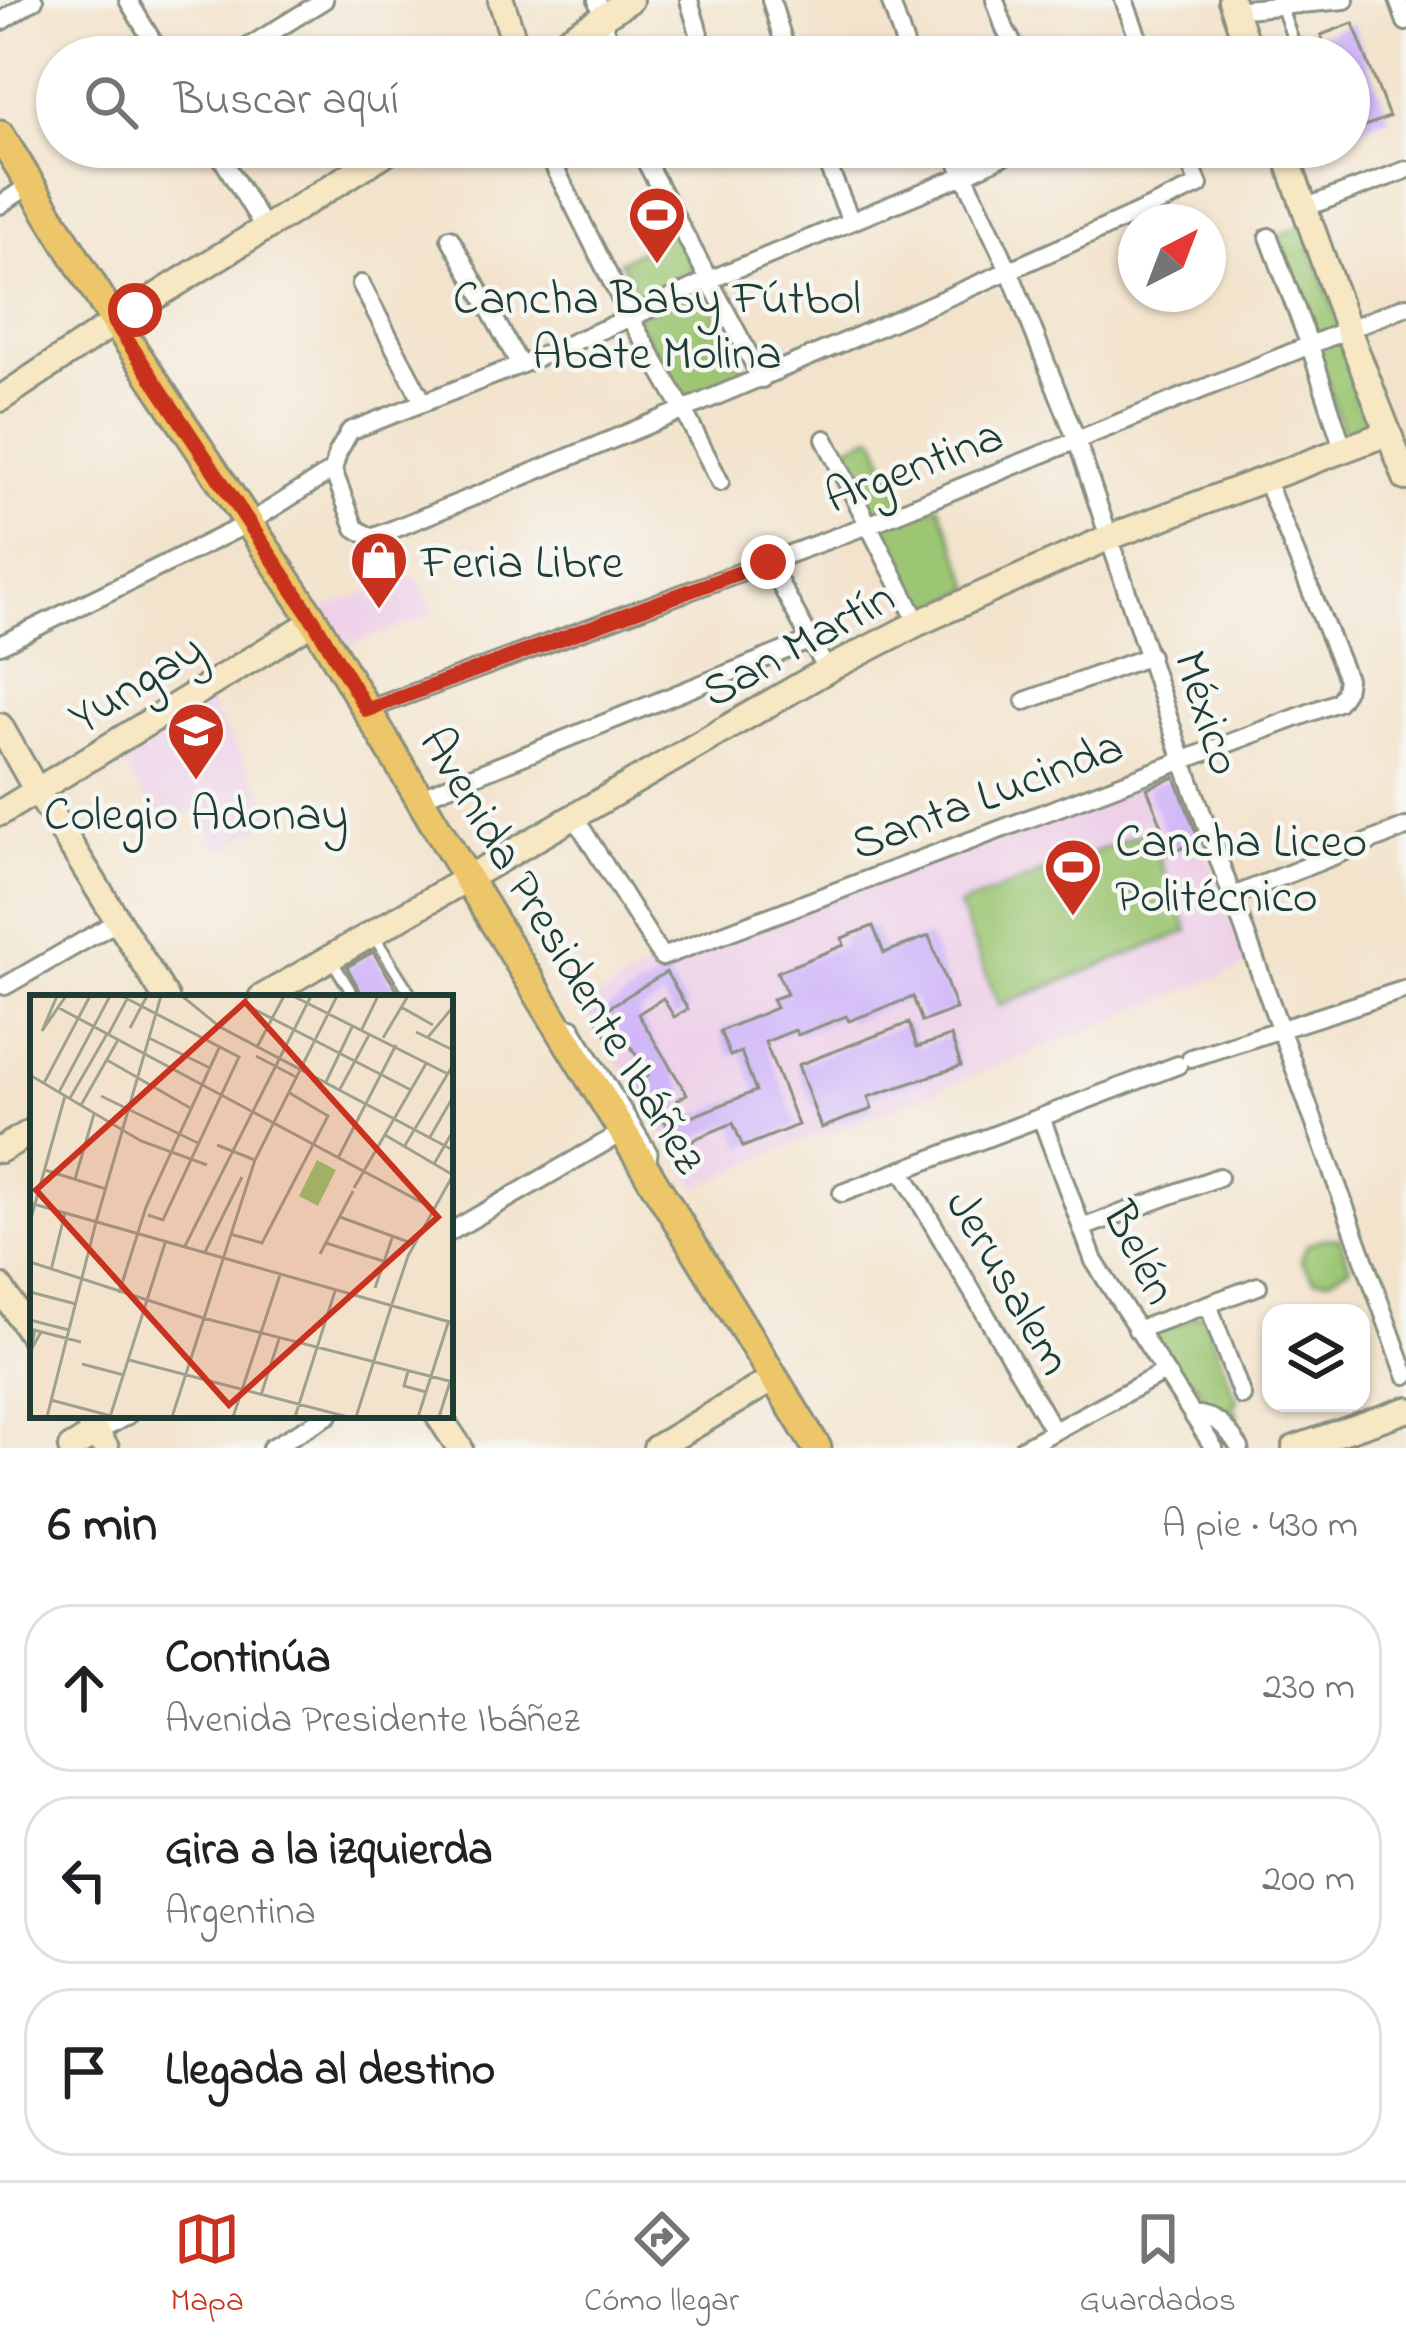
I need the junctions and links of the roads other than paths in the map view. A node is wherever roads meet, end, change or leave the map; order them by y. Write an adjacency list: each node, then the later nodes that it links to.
1 (34, 0): 16 (street)
2 (128, 0): 18 (street)
3 (324, 0): 19 (street)
4 (501, 0): 20 (street)
5 (630, 0): 15 (street)
6 (689, 0): 22 (street)
7 (771, 0): 23 (street)
8 (890, 0): 24 (street)
9 (995, 0): 25 (street)
10 (1124, 0): 26 (street)
11 (1345, 0): 14 (street)
12 (1398, 0): 17 (street)
13 (1232, 5): 14 (street); 27 (street)
14 (1281, 6): 28 (lane)
15 (599, 9): 21 (street)
16 (0, 22)
17 (1406, 22)
18 (149, 36)
19 (266, 36)
20 (512, 36)
21 (565, 36)
22 (700, 36)
23 (782, 36)
24 (902, 36)
25 (1009, 36)
26 (1137, 36)
27 (1243, 36)
28 (1292, 36)
29 (0, 135): 41 (main road, Avenida Presidente Ibáñez)
30 (228, 168): 45 (street)
31 (362, 168): 45 (street)
32 (555, 168): 52 (street)
33 (649, 168): 49 (street)
34 (829, 168): 44 (street)
35 (961, 168): 40 (street, México)
36 (978, 168): 40 (street)
37 (1192, 168): 48 (street)
38 (1290, 168): 43 (street)
39 (1406, 170): 43 (street)
40 (964, 175): 44 (street); 48 (street, México)
41 (31, 184): 42 (street); 53 (main road, Avenida Presidente Ibáñez)
42 (0, 205)
43 (1304, 208): 54 (street)
44 (851, 221): 49 (street)
45 (265, 229): 53 (street)
46 (1269, 237): 55 (street)
47 (450, 238): 56 (street)
48 (1010, 272): 57 (street); 63 (street, México)
49 (709, 280): 52 (street); 57 (street)
50 (361, 284): 59 (street)
51 (1406, 306): 54 (street, Argentina)
52 (630, 318): 56 (street); 60 (street)
53 (115, 322): 58 (street); 69 (main road, Avenida Presidente Ibáñez)
54 (1348, 330): 55 (street, Argentina); 61 (street)
55 (1310, 346): 63 (street, Argentina); 64 (street)
56 (520, 365): 59 (street)
57 (762, 379): 60 (street)
58 (0, 399)
59 (422, 402): 65 (street)
60 (684, 411): 65 (street); 68 (street)
61 (1397, 430): 64 (street, San Martín); 66 (street)
62 (825, 439): 70 (street)
63 (1077, 441): 70 (street, Argentina); 71 (street, México)
64 (1344, 451): 67 (street, San Martín)
65 (333, 470): 69 (street)
66 (1406, 478)
67 (1266, 481): 71 (street, San Martín); 82 (street, Santa Lucinda)
68 (720, 482)
69 (249, 523): 73 (main road, Avenida Presidente Ibáñez); 76 (street)
70 (868, 525): 72 (street, Argentina); 74 (street)
71 (1110, 537): 74 (street, San Martín); 77 (street, México)
72 (768, 562): 75 (street); 80 (street, Argentina)
73 (314, 621): 80 (main road, Avenida Presidente Ibáñez); 83 (street, Yungay)
74 (918, 623): 78 (street, San Martín)
75 (811, 640): 78 (street); 84 (street)
76 (0, 644)
77 (1150, 656): 79 (street); 82 (street, México)
78 (827, 670): 86 (street, San Martín)
79 (1025, 701)
80 (367, 710): 84 (main road, Avenida Presidente Ibáñez)
81 (0, 727): 83 (street)
82 (1184, 761): 86 (street, Santa Lucinda); 89 (street, México)
83 (37, 791): 85 (street, Yungay); 90 (street)
84 (419, 798): 88 (main road, Avenida Presidente Ibáñez)
85 (0, 813)
86 (574, 816): 88 (street, San Martín)
87 (1406, 827): 89 (street)
88 (467, 878): 91 (street, San Martín); 99 (main road, Avenida Presidente Ibáñez)
89 (1233, 896): 100 (street, México)
90 (118, 921): 93 (street); 95 (street)
91 (373, 933): 92 (street, San Martín); 98 (lane)
92 (330, 958): 96 (street, San Martín); 97 (lane)
93 (5, 986)
94 (1406, 989): 100 (street)
95 (164, 995)
96 (266, 995)
97 (353, 995)
98 (411, 995)
99 (554, 1019): 102 (main road, Avenida Presidente Ibáñez); 106 (lane)
100 (1280, 1028): 101 (street); 117 (street, México)
101 (1041, 1117): 105 (street); 109 (street, Belén)
102 (623, 1132): 106 (main road, Avenida Presidente Ibáñez); 110 (street)
103 (30, 1133): 104 (street)
104 (0, 1150)
105 (902, 1171): 108 (street); 124 (street, Jerusalem)
106 (650, 1177): 118 (main road, Avenida Presidente Ibáñez)
107 (1219, 1178): 109 (street)
108 (842, 1193)
109 (1082, 1228): 114 (street, Belén)
110 (453, 1230)
111 (1258, 1286): 113 (street)
112 (0, 1287): 115 (street)
113 (1208, 1304): 114 (street); 119 (street)
114 (1137, 1330): 116 (street, Belén)
115 (30, 1332)
116 (1165, 1372): 121 (street, Belén); 124 (street)
117 (1406, 1375)
118 (775, 1378): 129 (street); 130 (main road, Avenida Presidente Ibáñez)
119 (1242, 1396)
120 (1406, 1411): 134 (street)
121 (1192, 1414): 132 (street, Belén); 133 (street, Belén)
122 (324, 1418): 127 (street)
123 (440, 1418): 128 (street)
124 (1053, 1430): 131 (street)
125 (96, 1432): 126 (street)
126 (71, 1448)
127 (272, 1448)
128 (460, 1448)
129 (656, 1448)
130 (818, 1448)
131 (1023, 1448)
132 (1214, 1448)
133 (1240, 1448)
134 (1295, 1448)

